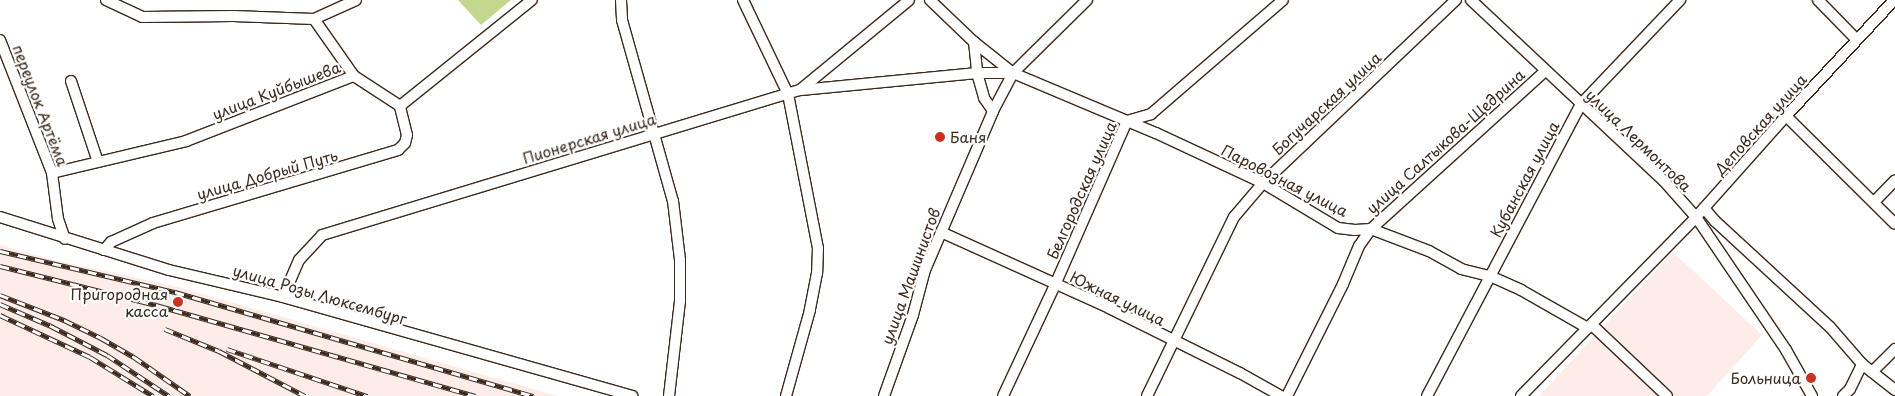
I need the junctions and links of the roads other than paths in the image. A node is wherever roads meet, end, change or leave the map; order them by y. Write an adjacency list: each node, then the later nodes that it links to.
1 (106, 0): 15 (street)
2 (356, 0): 16 (street)
3 (532, 0): 28 (street)
4 (621, 0): 33 (street)
5 (743, 0): 26 (street)
6 (909, 0): 25 (street, Пионерская улица)
7 (930, 0): 19 (street, Паровозная улица)
8 (1088, 0): 22 (street, улица Машинистов)
9 (1283, 0): 30 (street, Белгородская улица)
10 (1456, 0): 38 (street, Богучарская улица)
11 (1471, 0): 20 (street, улица Лермонтова)
12 (1680, 0): 27 (street, Кубанская улица)
13 (1818, 0): 17 (street)
14 (1894, 0): 17 (street, Деповская улица)
15 (125, 4): 16 (street)
16 (314, 20): 23 (street)
17 (1856, 39): 31 (street, Деповская улица)
18 (0, 40): 36 (street, переулок Артёма)
19 (974, 42): 21 (street); 22 (street, Паровозная улица)
20 (1544, 71): 27 (street, улица Лермонтова); 44 (street, улица Салтыкова-Щедрина)
21 (977, 73): 22 (street); 25 (street); 29 (street)
22 (1013, 73): 29 (street, улица Машинистов); 32 (street, Паровозная улица)
23 (354, 76): 28 (street, улица Куйбышева); 35 (street, улица Куйбышева)
24 (71, 81): 35 (street)
25 (800, 90): 26 (street, Пионерская улица)
26 (788, 94): 33 (street, Пионерская улица); 59 (street)
27 (1582, 104): 42 (street, улица Лермонтова); 48 (street, Кубанская улица)
28 (400, 106): 47 (street, улица Добрый Путь)
29 (993, 111): 45 (street, улица Машинистов)
30 (1151, 114): 32 (street, Белгородская улица); 34 (street)
31 (1786, 116): 39 (street); 40 (street, Деповская улица)
32 (1127, 121): 34 (street, Паровозная улица); 49 (street, Белгородская улица)
33 (655, 134): 50 (street, Пионерская улица); 58 (street)
34 (1156, 134): 38 (street, Паровозная улица)
35 (98, 162): 36 (street, улица Куйбышева)
36 (52, 174): 46 (street, переулок Артёма)
37 (1895, 180): 39 (street)
38 (1263, 183): 44 (street, Паровозная улица); 52 (street, Богучарская улица)
39 (1874, 202): 43 (street)
40 (1704, 208): 42 (street, Деповская улица); 54 (street)
41 (0, 217): 46 (street, улица Розы Люксембург)
42 (1696, 218): 51 (street, Деповская улица); 68 (street, улица Лермонтова)
43 (1895, 224)
44 (1371, 229): 48 (street, Паровозная улица); 64 (street, улица Салтыкова-Щедрина)
45 (941, 232): 49 (street, Южная улица); 60 (street, улица Машинистов)
46 (65, 238): 47 (street, улица Розы Люксембург)
47 (104, 250): 50 (street, улица Розы Люксембург)
48 (1490, 276): 51 (street, Паровозная улица); 65 (street, Кубанская улица)
49 (1055, 284): 52 (street, Южная улица); 61 (street, Белгородская улица)
50 (282, 297): 57 (street, улица Розы Люксембург)
51 (1590, 326): 66 (street, Деповская улица); 67 (street, Паровозная улица)
52 (1175, 342): 62 (street, Богучарская улица); 63 (street, Южная улица)
53 (1895, 349): 55 (street)
54 (1862, 364): 55 (street); 69 (street)
55 (1872, 372): 56 (street)
56 (1895, 390)
57 (632, 396)
58 (669, 396)
59 (786, 396)
60 (884, 396)
61 (1003, 396)
62 (1147, 396)
63 (1281, 396)
64 (1287, 396)
65 (1427, 396)
66 (1521, 396)
67 (1667, 396)
68 (1812, 396)
69 (1843, 396)

